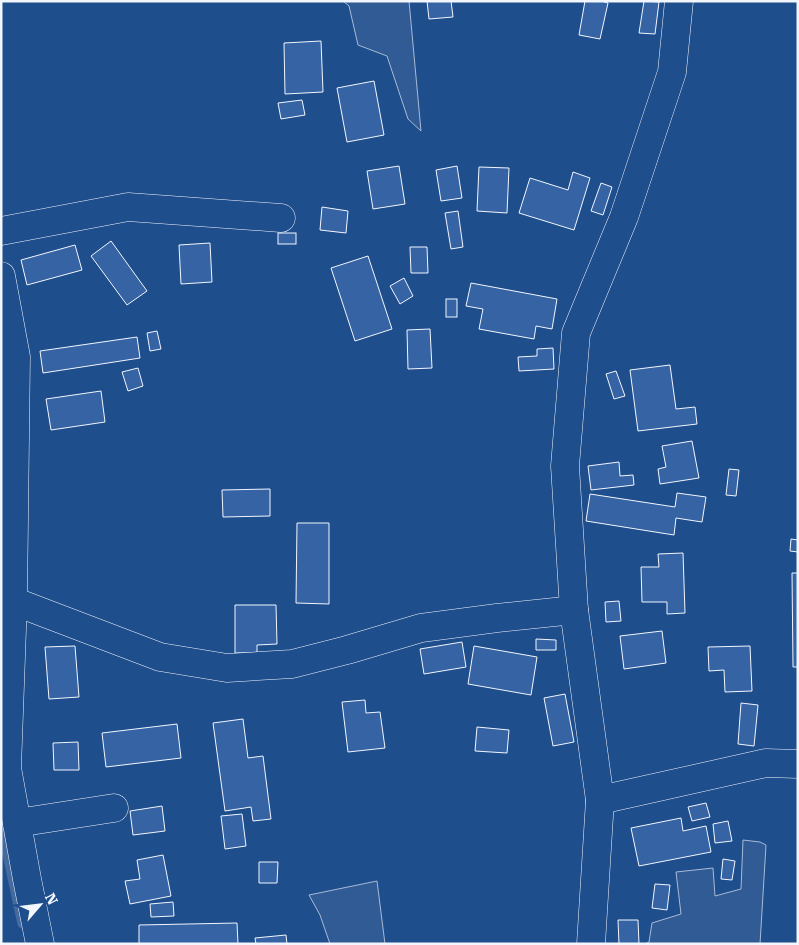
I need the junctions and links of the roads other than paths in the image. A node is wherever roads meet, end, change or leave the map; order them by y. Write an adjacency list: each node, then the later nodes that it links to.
1 (679, 1): 6 (street)
2 (282, 218): 3 (street)
3 (1, 231)
4 (1, 276): 5 (street)
5 (13, 601): 6 (street); 10 (street)
6 (574, 610): 8 (street)
7 (798, 764): 8 (street)
8 (600, 800): 12 (street)
9 (114, 808): 10 (street)
10 (17, 823): 11 (street)
11 (40, 944)
12 (591, 944)

